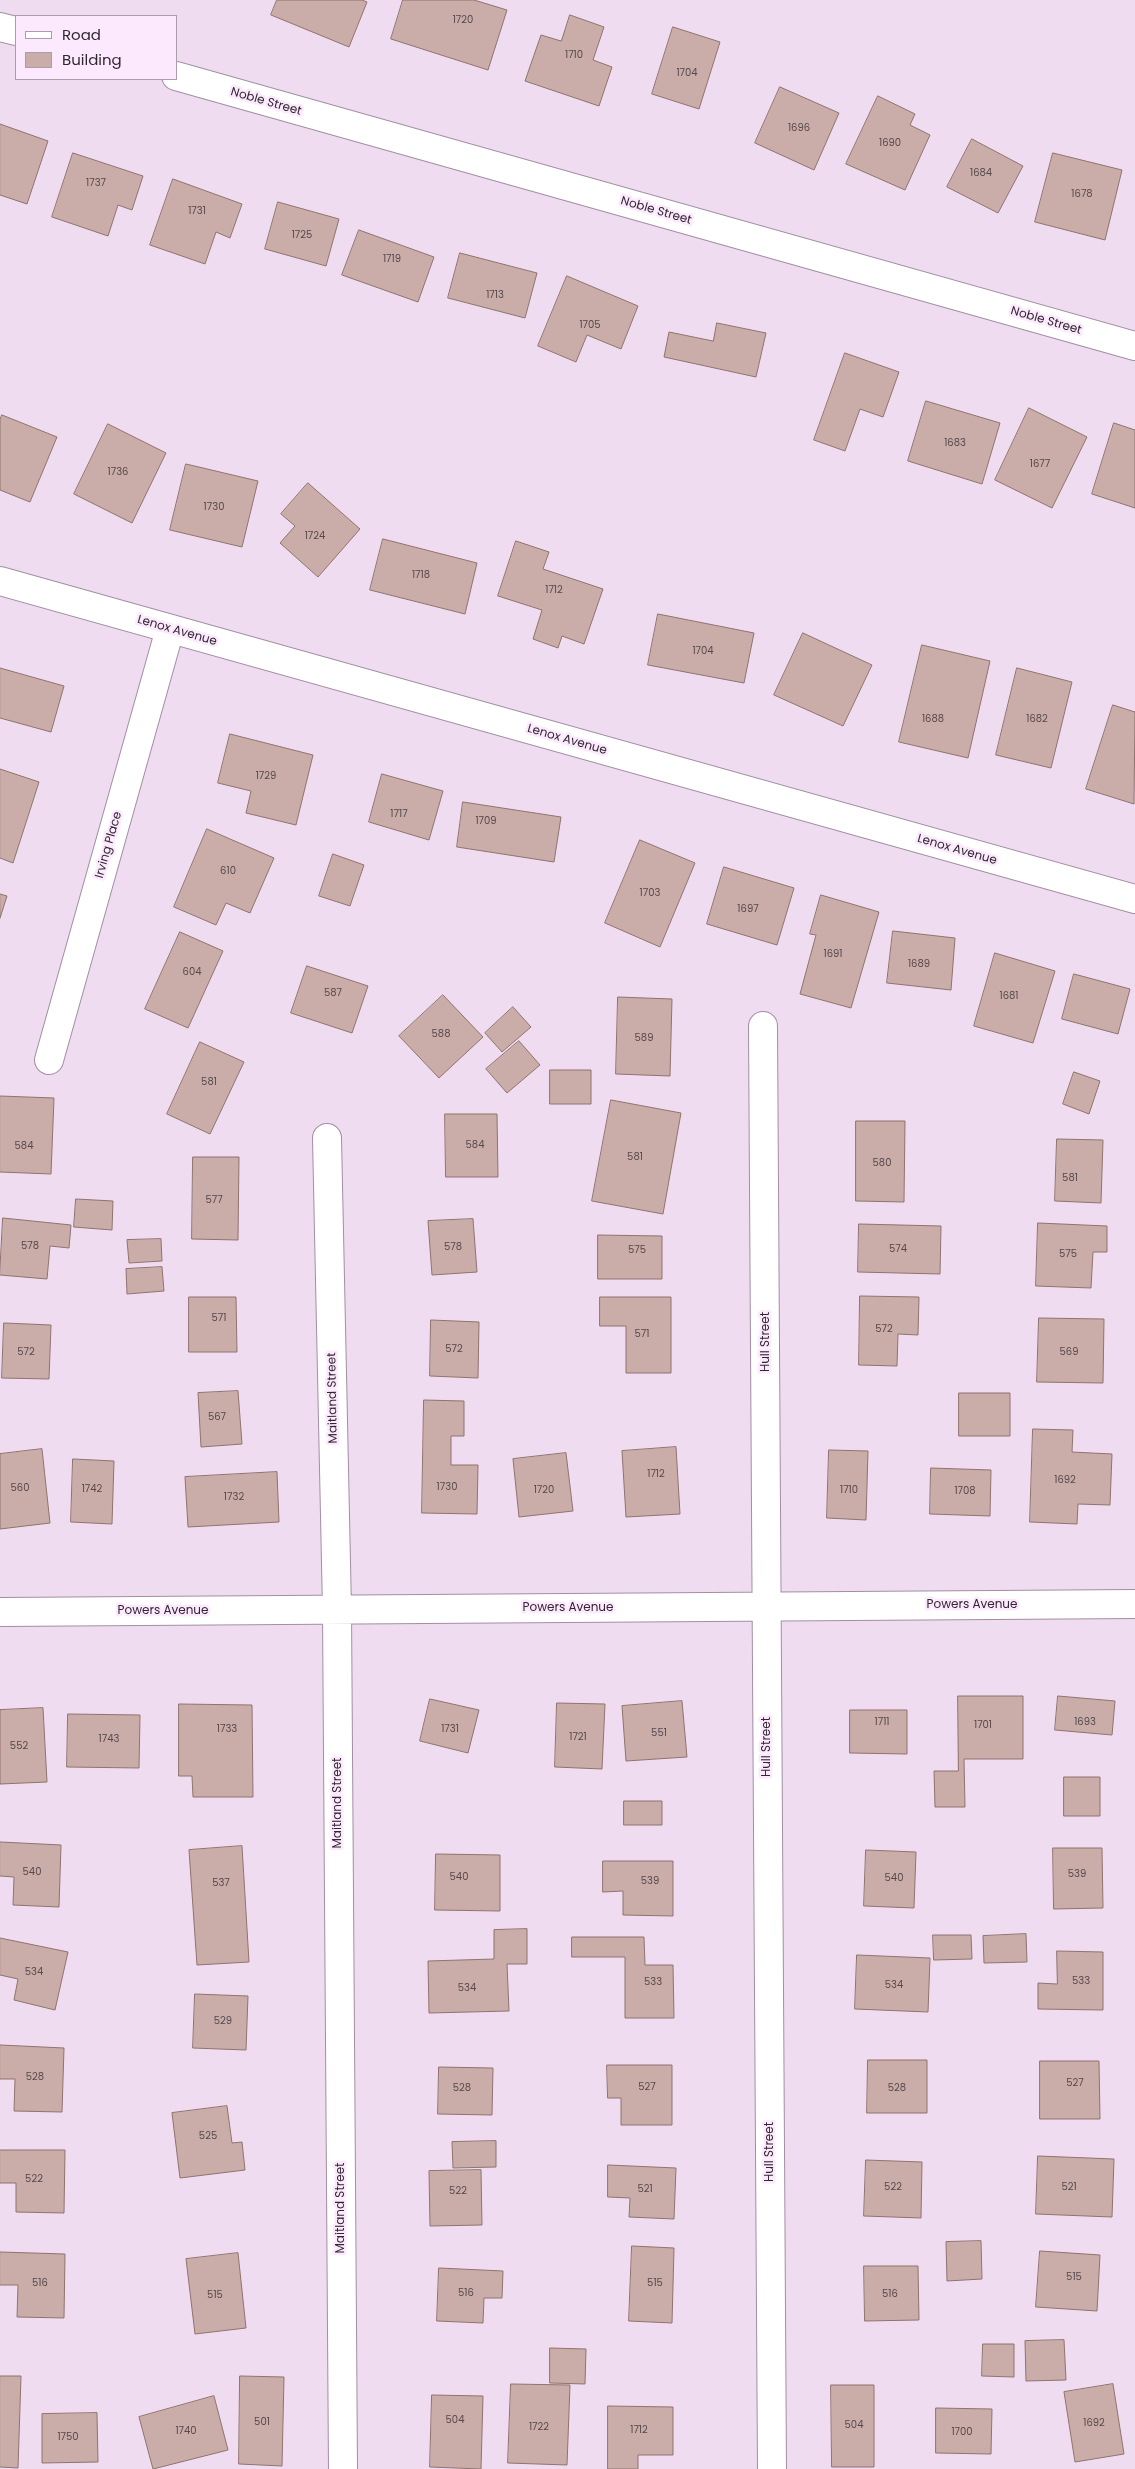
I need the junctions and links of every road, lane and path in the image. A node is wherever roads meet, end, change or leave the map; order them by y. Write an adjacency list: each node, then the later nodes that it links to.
1 (0, 27): 2 (street)
2 (15, 32)
3 (178, 77): 4 (street, Noble Street)
4 (1135, 346)
5 (0, 581): 6 (street, Lenox Avenue)
6 (170, 629): 7 (street, Lenox Avenue); 9 (street, Irving Place)
7 (1135, 900)
8 (763, 1026): 12 (street, Hull Street)
9 (49, 1060)
10 (327, 1138): 13 (street, Maitland Street)
11 (1135, 1604): 12 (street, Powers Avenue)
12 (768, 1607): 13 (street, Powers Avenue); 16 (street, Hull Street)
13 (337, 1610): 14 (street, Powers Avenue); 15 (street, Maitland Street)
14 (0, 1612)
15 (343, 2469)
16 (772, 2469)

